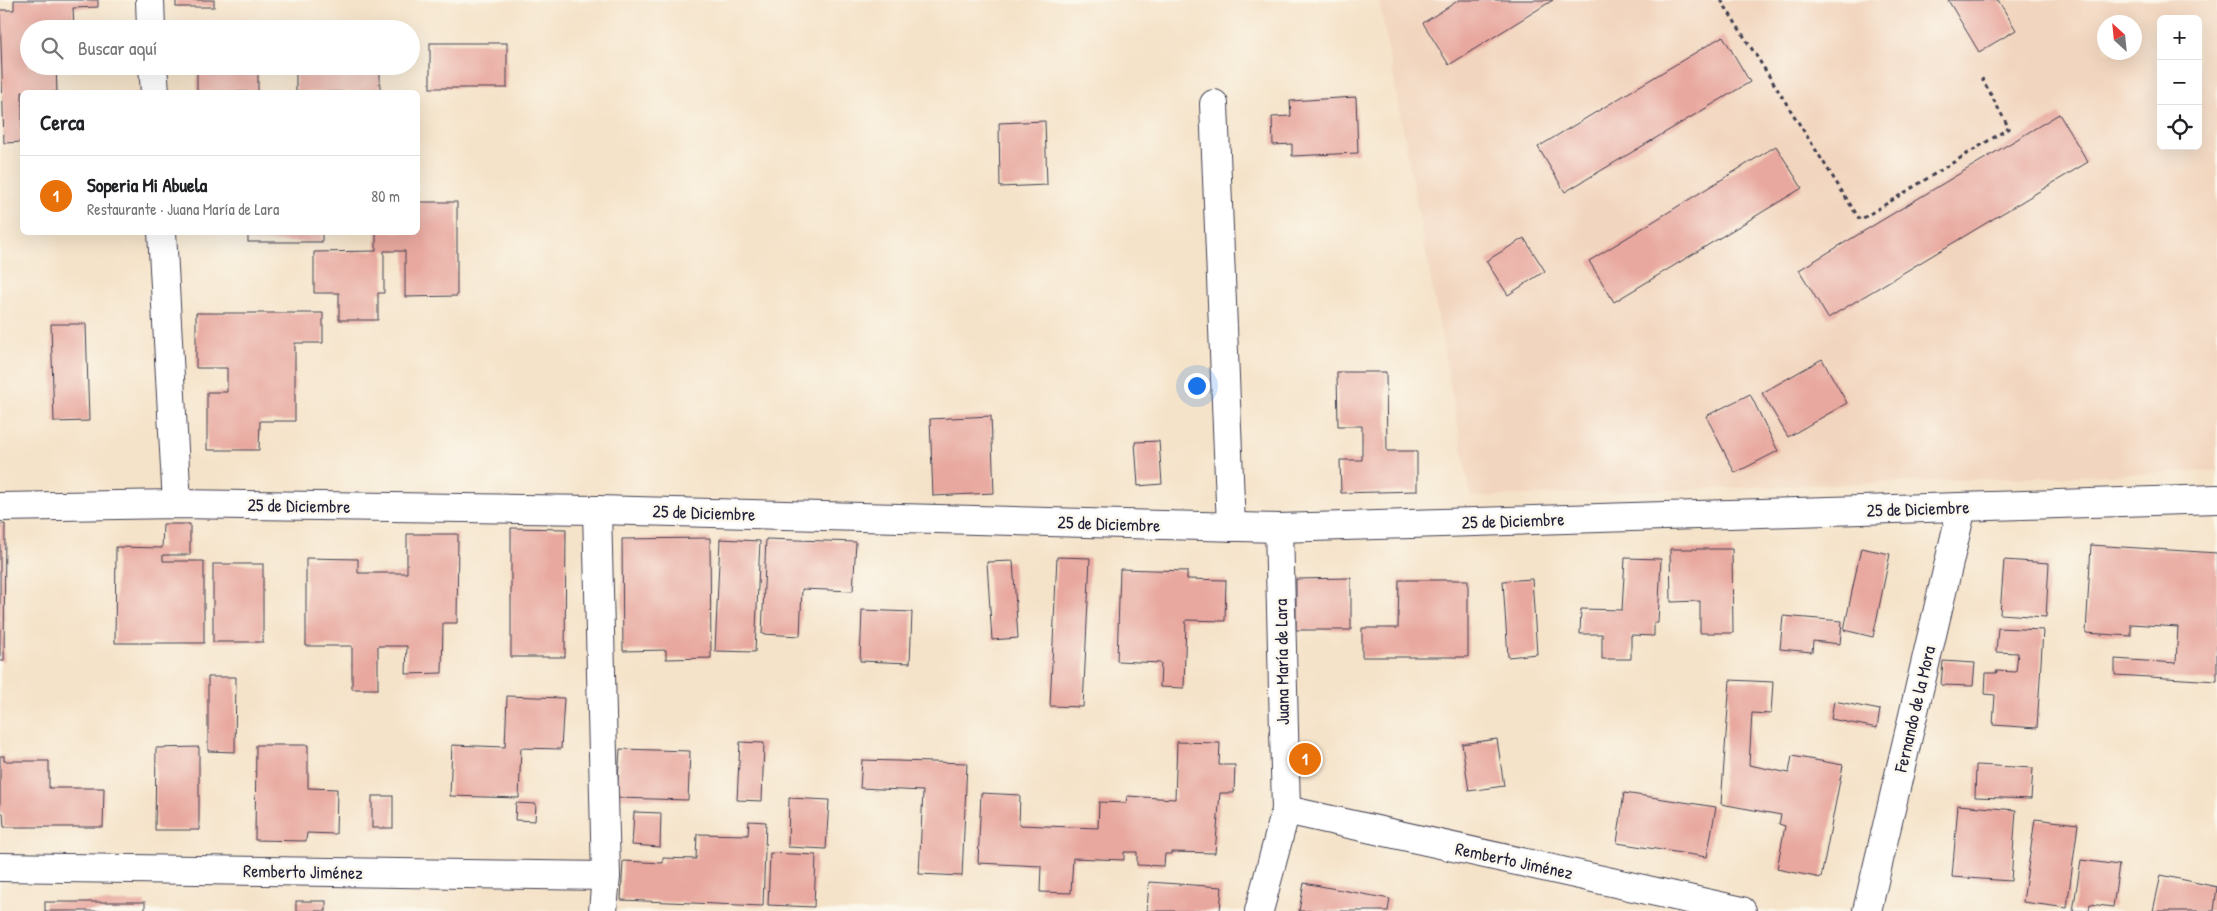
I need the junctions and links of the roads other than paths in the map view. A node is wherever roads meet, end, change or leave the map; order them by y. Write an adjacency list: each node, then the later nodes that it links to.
1 (150, 0): 2 (street)
2 (151, 20)
3 (154, 75): 4 (street)
4 (155, 90)
5 (1214, 104): 12 (street)
6 (162, 235): 8 (street)
7 (2217, 499): 10 (street, 25 de Diciembre)
8 (177, 504): 9 (street, 25 de Diciembre); 11 (street, 25 de Diciembre)
9 (0, 507)
10 (1962, 507): 13 (street, 25 de Diciembre); 20 (street, Fernando de la Mora)
11 (597, 510): 12 (street, 25 de Diciembre); 16 (street)
12 (1231, 527): 13 (street, 25 de Diciembre)
13 (1279, 528): 14 (street, Juana María de Lara)
14 (1286, 810): 18 (street, Juana María de Lara); 19 (street, Remberto Jiménez)
15 (0, 867): 16 (street, Remberto Jiménez)
16 (606, 876): 17 (street)
17 (603, 911)
18 (1258, 911)
19 (1742, 911)
20 (1867, 911)

